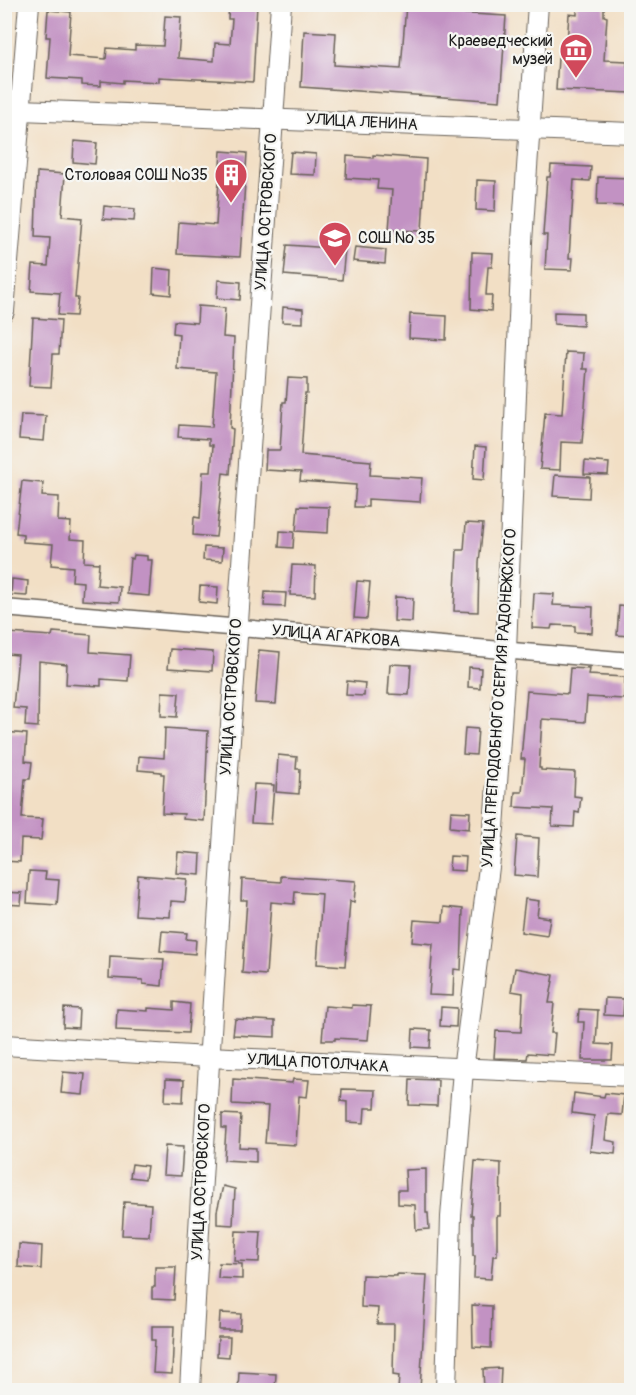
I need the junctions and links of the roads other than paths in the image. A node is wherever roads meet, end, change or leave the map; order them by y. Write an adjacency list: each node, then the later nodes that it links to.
1 (29, 4): 4 (street)
2 (281, 4): 5 (street, УЛИЦА ОСТРОВСКОГО)
3 (538, 4): 6 (street, УЛИЦА ПРЕПОДОБНОГО СЕРГИЯ РАДОНЕЖСКОГО)
4 (20, 110): 5 (street, УЛИЦА ЛЕНИНА); 8 (street)
5 (273, 118): 6 (street, УЛИЦА ЛЕНИНА); 10 (street, УЛИЦА ОСТРОВСКОГО)
6 (530, 130): 7 (street, УЛИЦА ЛЕНИНА); 11 (street, УЛИЦА ПРЕПОДОБНОГО СЕРГИЯ РАДОНЕЖСКОГО)
7 (632, 133)
8 (4, 311)
9 (4, 609): 10 (street, УЛИЦА АГАРКОВА)
10 (236, 628): 11 (street, УЛИЦА АГАРКОВА); 14 (street, УЛИЦА ОСТРОВСКОГО)
11 (506, 650): 12 (street, УЛИЦА АГАРКОВА); 15 (street, УЛИЦА ПРЕПОДОБНОГО СЕРГИЯ РАДОНЕЖСКОГО)
12 (632, 661)
13 (4, 1045): 14 (street, УЛИЦА ПОТОЛЧАКА)
14 (208, 1057): 15 (street, УЛИЦА ПОТОЛЧАКА); 17 (street, УЛИЦА ОСТРОВСКОГО)
15 (463, 1070): 16 (street, УЛИЦА ПОТОЛЧАКА); 18 (street, УЛИЦА ПРЕПОДОБНОГО СЕРГИЯ РАДОНЕЖСКОГО)
16 (632, 1076)
17 (190, 1390)
18 (446, 1390)

